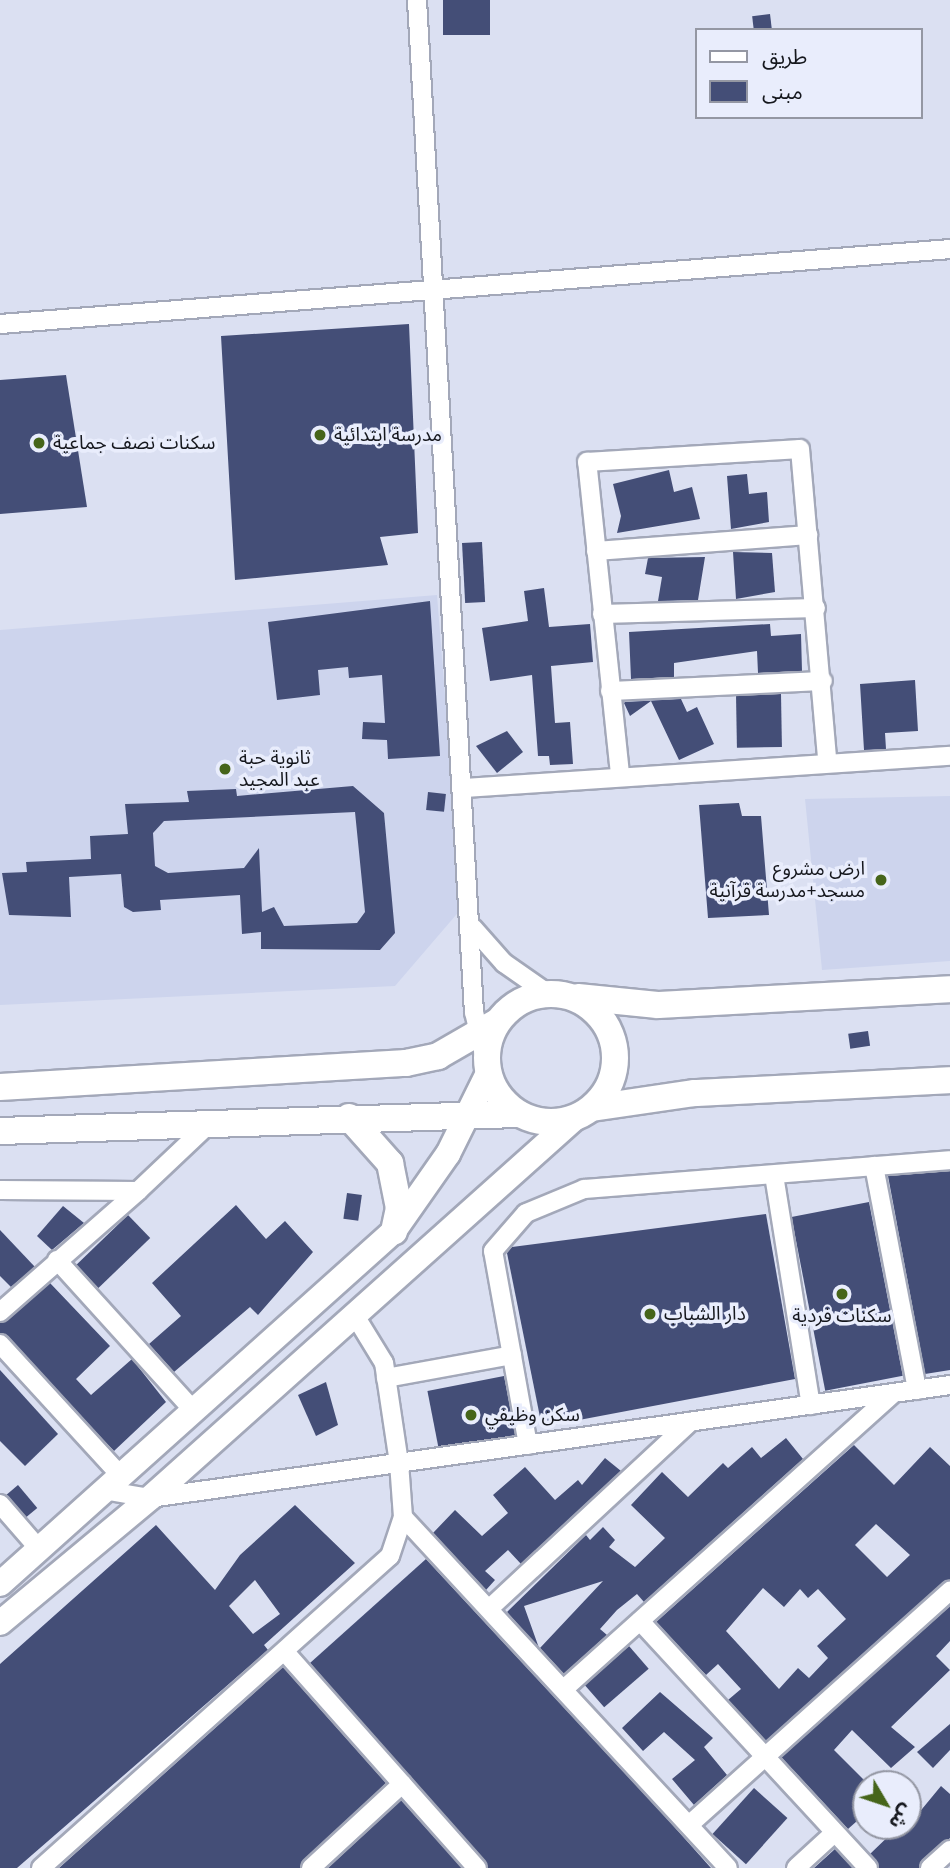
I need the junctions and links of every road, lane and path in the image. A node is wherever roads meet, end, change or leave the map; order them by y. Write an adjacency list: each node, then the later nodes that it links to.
1 (417, 0): 3 (street)
2 (950, 249): 3 (street)
3 (435, 291): 4 (street); 14 (street)
4 (0, 324)
5 (808, 535): 6 (street); 6 (street); 7 (street)
6 (596, 551): 8 (street)
7 (816, 608): 8 (street); 9 (street)
8 (602, 614): 10 (street)
9 (824, 681): 10 (street); 12 (street)
10 (610, 691): 13 (street)
11 (950, 756): 12 (street)
12 (827, 760): 13 (street)
13 (620, 774): 14 (street)
14 (466, 788): 15 (street)
15 (472, 928): 17 (street); 18 (street)
16 (950, 989): 17 (main road)
17 (559, 995): 18 (main road); 22 (main road)
18 (487, 1028): 19 (main road); 21 (main road)
19 (487, 1070): 23 (main road); 24 (main road)
20 (950, 1080): 22 (main road)
21 (0, 1087)
22 (584, 1113): 23 (main road); 36 (main road)
23 (518, 1114): 24 (main road)
24 (470, 1115): 25 (main road); 33 (main road)
25 (349, 1118): 26 (main road); 33 (main road)
26 (210, 1123): 27 (main road); 32 (street)
27 (0, 1131)
28 (950, 1160): 29 (street)
29 (874, 1166): 30 (street); 41 (street)
30 (774, 1175): 38 (street); 43 (street)
31 (0, 1190): 32 (street)
32 (138, 1191): 34 (street)
33 (394, 1231): 44 (main road)
34 (57, 1260): 35 (street); 44 (street)
35 (0, 1312)
36 (354, 1314): 39 (street); 49 (main road)
37 (0, 1344): 48 (street)
38 (512, 1355): 39 (street); 46 (street)
39 (386, 1378): 47 (street)
40 (950, 1385): 41 (street)
41 (917, 1390): 42 (street)
42 (894, 1393): 43 (street); 56 (street)
43 (811, 1405): 45 (street)
44 (194, 1411): 48 (main road)
45 (690, 1422): 46 (street); 55 (street)
46 (528, 1445): 47 (street)
47 (399, 1463): 49 (street); 51 (street)
48 (112, 1483): 49 (street); 52 (main road)
49 (150, 1498): 57 (main road)
50 (0, 1504): 52 (street)
51 (403, 1517): 55 (street); 58 (street)
52 (40, 1550): 53 (main road)
53 (0, 1584)
54 (950, 1591): 60 (street)
55 (491, 1607): 59 (street)
56 (640, 1621): 59 (street); 60 (street)
57 (0, 1623)
58 (285, 1653): 61 (street); 65 (street)
59 (565, 1688): 62 (street)
60 (765, 1757): 62 (street); 63 (street)
61 (402, 1784): 66 (street); 67 (street)
62 (689, 1825): 68 (street)
63 (834, 1833): 69 (street); 70 (street)
64 (950, 1850): 71 (street)
65 (41, 1868)
66 (311, 1868)
67 (477, 1868)
68 (728, 1868)
69 (796, 1868)
70 (868, 1868)
71 (930, 1868)

